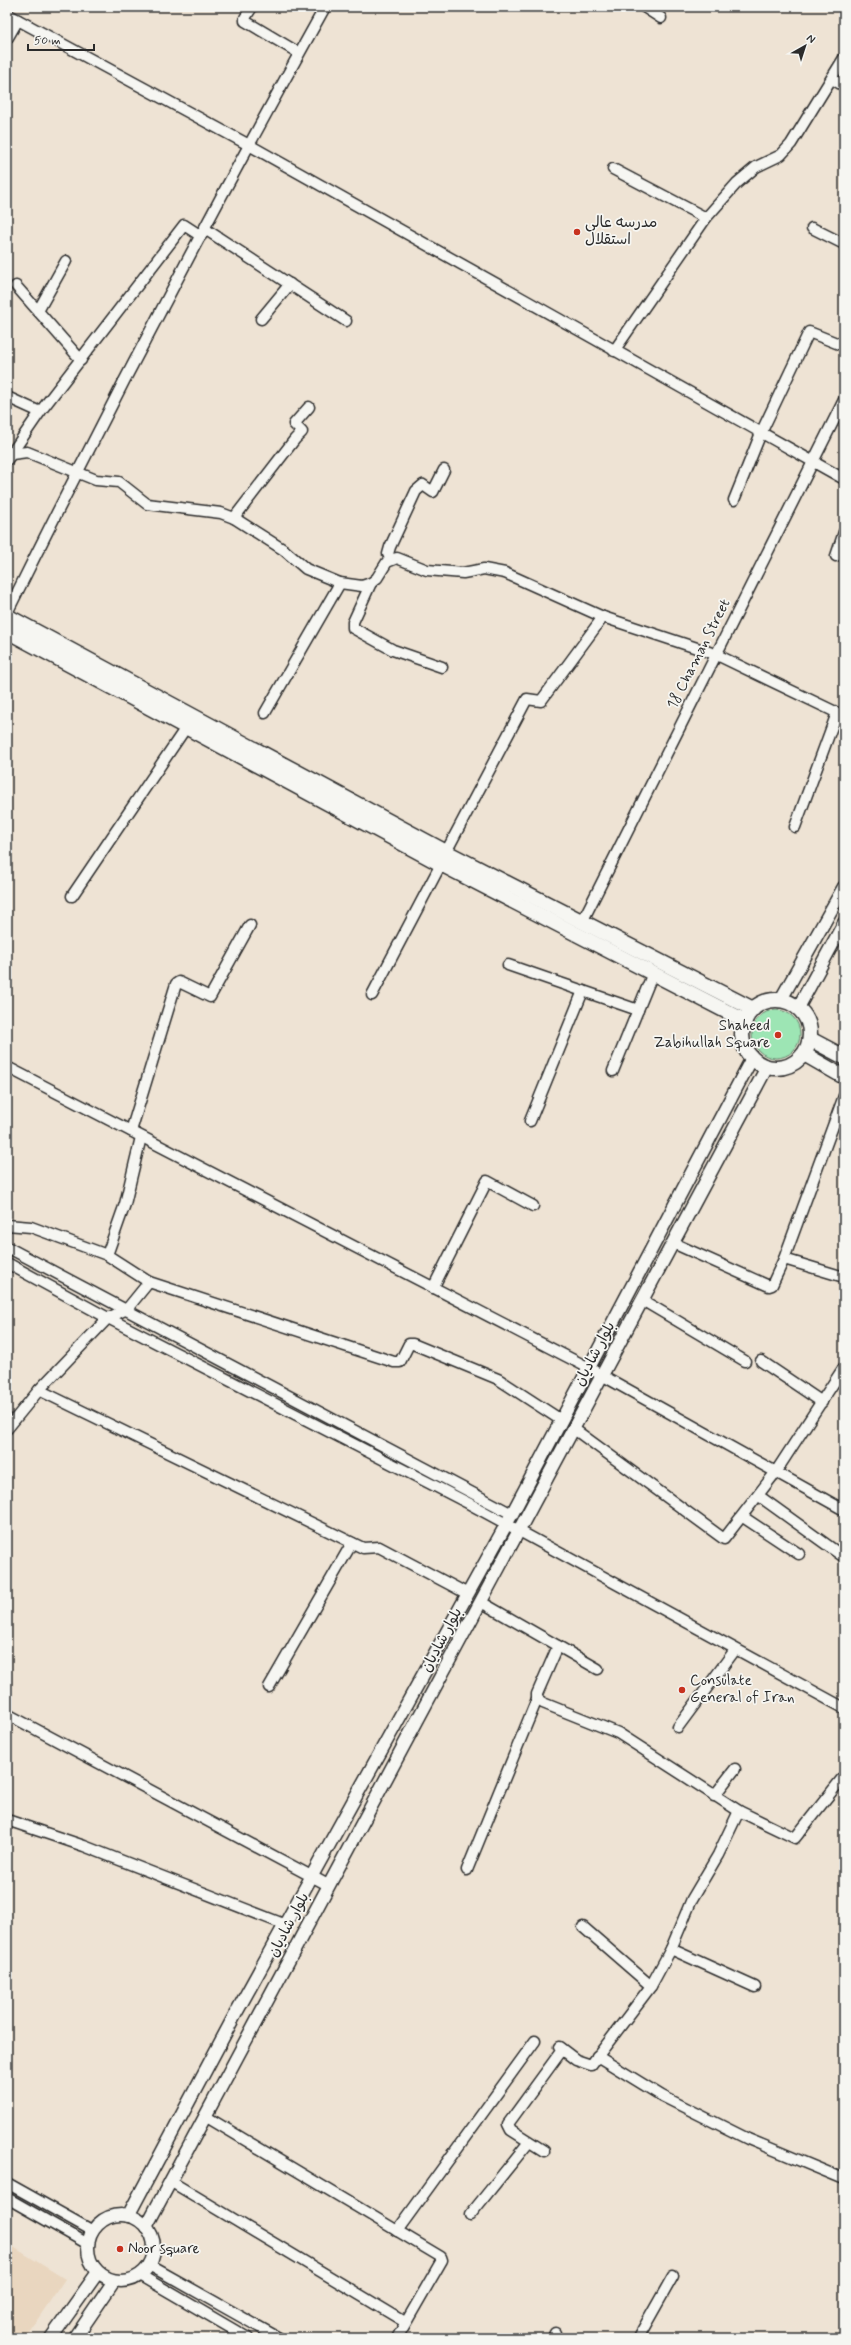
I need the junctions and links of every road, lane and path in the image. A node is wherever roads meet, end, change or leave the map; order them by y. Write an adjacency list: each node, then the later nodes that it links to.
1 (252, 7): 8 (street)
2 (325, 7): 8 (street)
3 (644, 7): 5 (street)
4 (7, 14): 6 (street)
5 (661, 18)
6 (18, 20): 7 (street); 12 (street)
7 (7, 38)
8 (299, 54): 12 (street)
9 (844, 58): 10 (street)
10 (832, 79): 11 (street); 14 (street)
11 (844, 86)
12 (249, 145): 16 (street); 25 (street)
13 (613, 169): 14 (street)
14 (706, 218): 25 (street)
15 (812, 228): 17 (street)
16 (203, 232): 19 (street); 26 (street); 35 (street)
17 (844, 244)
18 (66, 261): 21 (street)
19 (290, 284): 22 (street); 23 (street)
20 (16, 286): 21 (street)
21 (38, 312): 26 (street)
22 (261, 319)
23 (346, 321)
24 (844, 346): 31 (street)
25 (614, 351): 31 (street)
26 (81, 360): 30 (street)
27 (7, 397): 30 (street)
28 (844, 400): 33 (street, 18 Chaman Street)
29 (309, 407): 38 (street)
30 (40, 412): 32 (street)
31 (761, 433): 33 (street); 37 (street)
32 (9, 457): 35 (street)
33 (812, 462): 36 (street); 48 (street, 18 Chaman Street)
34 (444, 470): 41 (street)
35 (77, 471): 38 (street); 44 (street)
36 (844, 479)
37 (734, 500)
38 (234, 518): 42 (street)
39 (844, 532): 40 (street)
40 (836, 556)
41 (391, 559): 43 (street); 46 (street)
42 (340, 583): 43 (street); 50 (street)
43 (371, 583): 49 (street)
44 (7, 613)
45 (7, 616): 54 (highway)
46 (603, 617): 48 (street); 54 (street)
47 (7, 631): 52 (highway)
48 (715, 654): 51 (street); 57 (street, 18 Chaman Street)
49 (442, 667)
50 (265, 713)
51 (840, 715): 53 (street)
52 (187, 726): 54 (highway); 56 (street)
53 (795, 827)
54 (444, 858): 57 (highway); 61 (highway); 63 (street)
55 (844, 887): 64 (main road)
56 (72, 896)
57 (582, 922): 67 (highway)
58 (844, 924): 65 (main road)
59 (250, 925): 78 (street)
60 (508, 965): 62 (street)
61 (653, 973): 66 (street); 67 (highway)
62 (583, 991): 66 (street); 77 (street)
63 (372, 994)
64 (780, 1001): 65 (highway); 67 (highway)
65 (798, 1008): 68 (highway)
66 (638, 1010): 74 (street)
67 (749, 1015): 71 (highway)
68 (810, 1039): 69 (highway); 70 (highway)
69 (804, 1054): 73 (highway); 75 (highway)
70 (844, 1057)
71 (752, 1058): 73 (highway); 96 (main road, بلوار شادیان)
72 (7, 1067): 78 (street)
73 (767, 1067): 82 (main road, بلوار شادیان)
74 (613, 1071)
75 (844, 1077)
76 (844, 1096): 85 (street)
77 (530, 1121)
78 (131, 1131): 79 (street)
79 (141, 1137): 84 (street); 89 (street)
80 (533, 1206): 89 (street)
81 (7, 1224): 84 (street)
82 (673, 1243): 85 (street); 90 (main road, بلوار شادیان)
83 (7, 1247): 91 (street)
84 (107, 1255): 88 (street)
85 (784, 1259): 87 (street)
86 (7, 1263): 92 (street)
87 (844, 1277)
88 (149, 1282): 91 (street); 100 (street)
89 (433, 1288): 96 (street)
90 (642, 1300): 93 (street); 97 (main road, بلوار شادیان)
91 (127, 1309): 92 (street); 107 (street)
92 (108, 1318): 98 (street); 107 (street)
93 (745, 1361)
94 (761, 1361): 99 (street)
95 (844, 1367): 99 (street)
96 (588, 1368): 97 (street); 100 (main road, بلوار شادیان)
97 (602, 1375): 102 (main road, بلوار شادیان); 103 (street)
98 (39, 1390): 101 (street); 109 (street)
99 (822, 1402): 103 (street)
100 (561, 1420): 107 (main road, بلوار شادیان)
101 (7, 1429)
102 (574, 1429): 106 (street); 108 (main road, بلوار شادیان)
103 (775, 1474): 104 (street); 105 (street)
104 (759, 1496): 106 (street); 111 (street)
105 (844, 1510)
106 (743, 1517): 110 (street)
107 (509, 1519): 108 (street); 112 (main road, بلوار شادیان)
108 (519, 1532): 113 (main road, بلوار شادیان); 115 (street)
109 (352, 1543): 112 (street); 117 (street)
110 (799, 1554)
111 (841, 1555)
112 (468, 1594): 128 (main road, بلوار شادیان)
113 (481, 1602): 114 (street); 129 (main road, بلوار شادیان)
114 (558, 1646): 116 (street); 118 (street)
115 (735, 1650): 119 (street); 121 (street)
116 (598, 1669)
117 (269, 1687)
118 (537, 1699): 124 (street); 127 (street)
119 (844, 1708)
120 (7, 1714): 128 (street)
121 (678, 1727)
122 (735, 1769): 124 (street)
123 (844, 1776): 125 (street)
124 (714, 1796): 125 (street)
125 (739, 1811): 132 (street)
126 (7, 1820): 130 (street)
127 (467, 1870)
128 (312, 1877): 129 (street); 130 (main road, بلوار شادیان)
129 (328, 1885): 137 (main road, بلوار شادیان)
130 (286, 1925): 145 (main road, بلوار شادیان)
131 (583, 1927): 133 (street)
132 (671, 1949): 133 (street); 134 (street)
133 (651, 1986): 136 (street)
134 (755, 1987)
135 (536, 2042): 148 (street)
136 (594, 2060): 138 (street); 140 (street)
137 (205, 2116): 141 (main road, بلوار شادیان); 148 (street)
138 (529, 2142): 139 (street); 144 (street)
139 (544, 2151)
140 (844, 2179)
141 (170, 2181): 146 (main road, بلوار شادیان); 155 (street)
142 (7, 2183): 147 (street)
143 (7, 2198): 149 (street)
144 (470, 2215)
145 (128, 2216): 146 (main road); 147 (main road)
146 (146, 2227): 150 (main road)
147 (93, 2230): 149 (main road)
148 (397, 2231): 155 (street)
149 (88, 2244): 151 (main road)
150 (149, 2265): 152 (main road); 159 (street)
151 (98, 2272): 154 (main road); 156 (main road)
152 (140, 2275): 154 (main road); 158 (street)
153 (673, 2276): 161 (street)
154 (114, 2281): 157 (main road)
155 (405, 2322): 160 (street)
156 (51, 2338)
157 (75, 2338)
158 (248, 2338)
159 (279, 2338)
160 (397, 2338)
161 (638, 2338)

